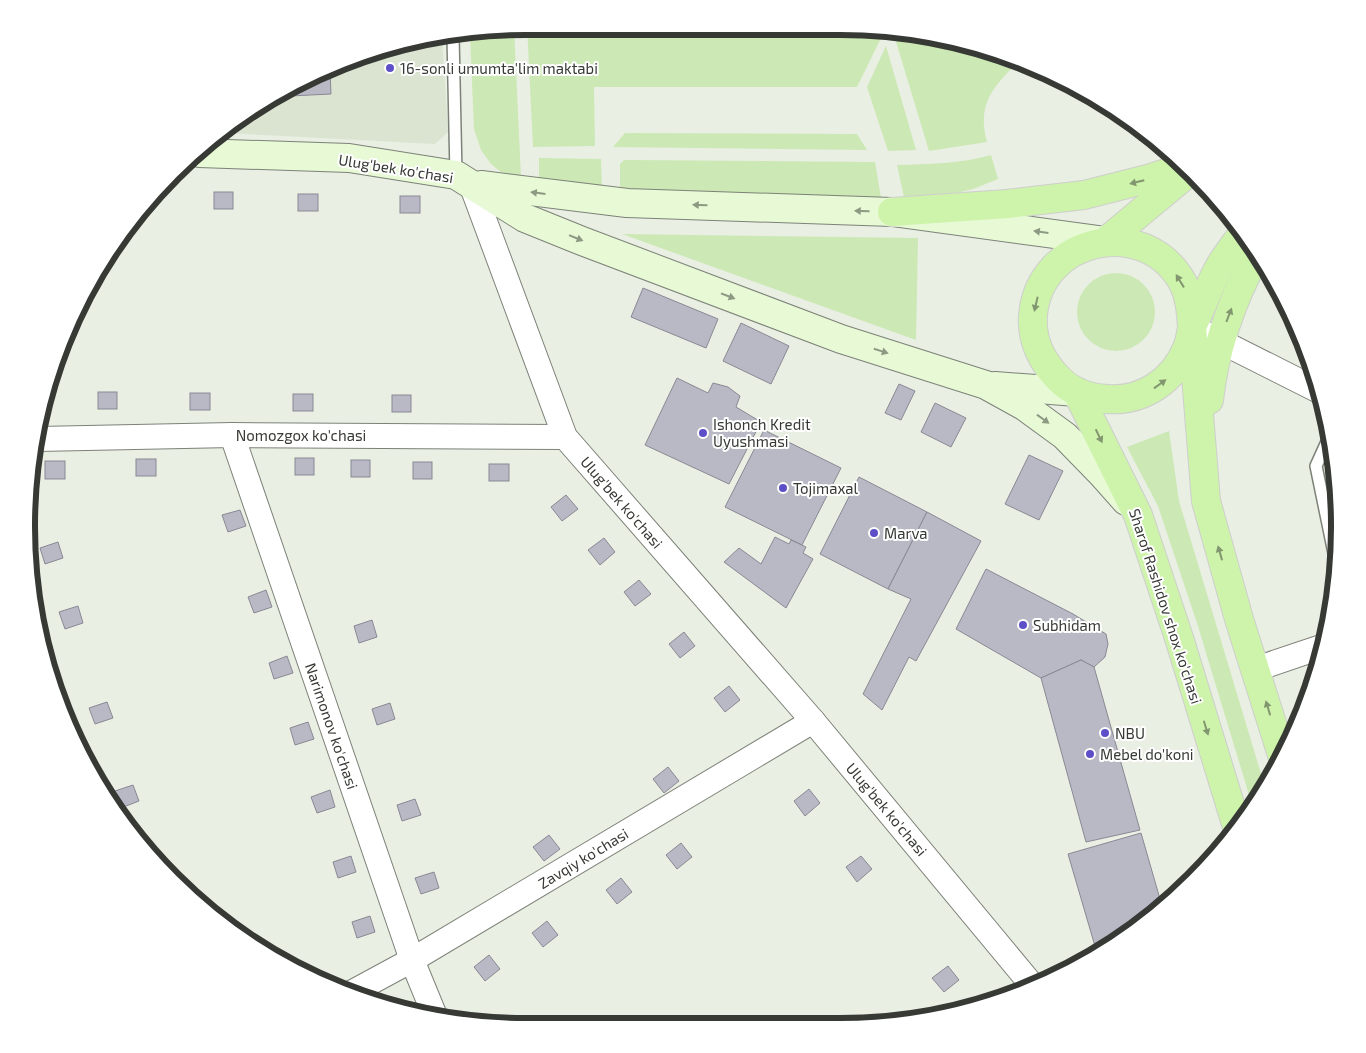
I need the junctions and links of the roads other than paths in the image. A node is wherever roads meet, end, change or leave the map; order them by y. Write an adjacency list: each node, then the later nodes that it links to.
1 (453, 40): 5 (lane)
2 (207, 153): 5 (main road, Ulug'bek ko'chasi)
3 (1177, 169): 6 (main road, one-way to 6)
4 (1184, 176): 8 (main road, Sharof Rashidov shox ko'chasi)
5 (463, 179): 6 (main road, one-way to 5); 12 (main road, one-way to 12); 16 (street, Ulug'bek ko'chasi)
6 (892, 212): 8 (main road, one-way to 6)
7 (1239, 240): 10 (main road, Sharof Rashidov shox ko'chasi)
8 (1106, 241): 10 (main road, Sharof Rashidov shox ko'chasi, one-way to 8); 14 (main road, Sharof Rashidov shox ko'chasi, one-way to 14)
9 (1253, 261): 11 (main road, one-way to 9)
10 (1192, 327): 11 (street); 14 (main road, Sharof Rashidov shox ko'chasi, one-way to 10); 19 (main road, Sharof Rashidov shox ko'chasi)
11 (1220, 341): 13 (street); 19 (main road)
12 (986, 386): 14 (main road); 20 (main road, one-way to 20)
13 (1311, 388)
14 (1077, 392): 20 (main road, Sharof Rashidov shox ko'chasi, one-way to 20)
15 (232, 434): 16 (street, Nomozgox ko'chasi); 17 (street, Nomozgox ko'chasi); 27 (street, Narimonov ko'chasi)
16 (565, 437): 24 (street, Ulug'bek ko'chasi)
17 (43, 439)
18 (1325, 447): 21 (lane)
19 (1206, 501): 23 (main road, Sharof Rashidov shox ko'chasi, one-way to 19)
20 (1138, 516): 26 (main road, Sharof Rashidov shox ko'chasi, one-way to 26)
21 (1331, 538)
22 (1315, 649): 23 (street)
23 (1256, 669): 25 (main road, Sharof Rashidov shox ko'chasi, one-way to 23)
24 (813, 721): 27 (street, Zavqiy ko'chasi); 28 (street, Ulug'bek ko'chasi)
25 (1279, 746)
26 (1234, 819)
27 (412, 960): 29 (street, Zavqiy ko'chasi); 30 (street, Narimonov ko'chasi)
28 (1029, 980)
29 (359, 989)
30 (432, 1009)

